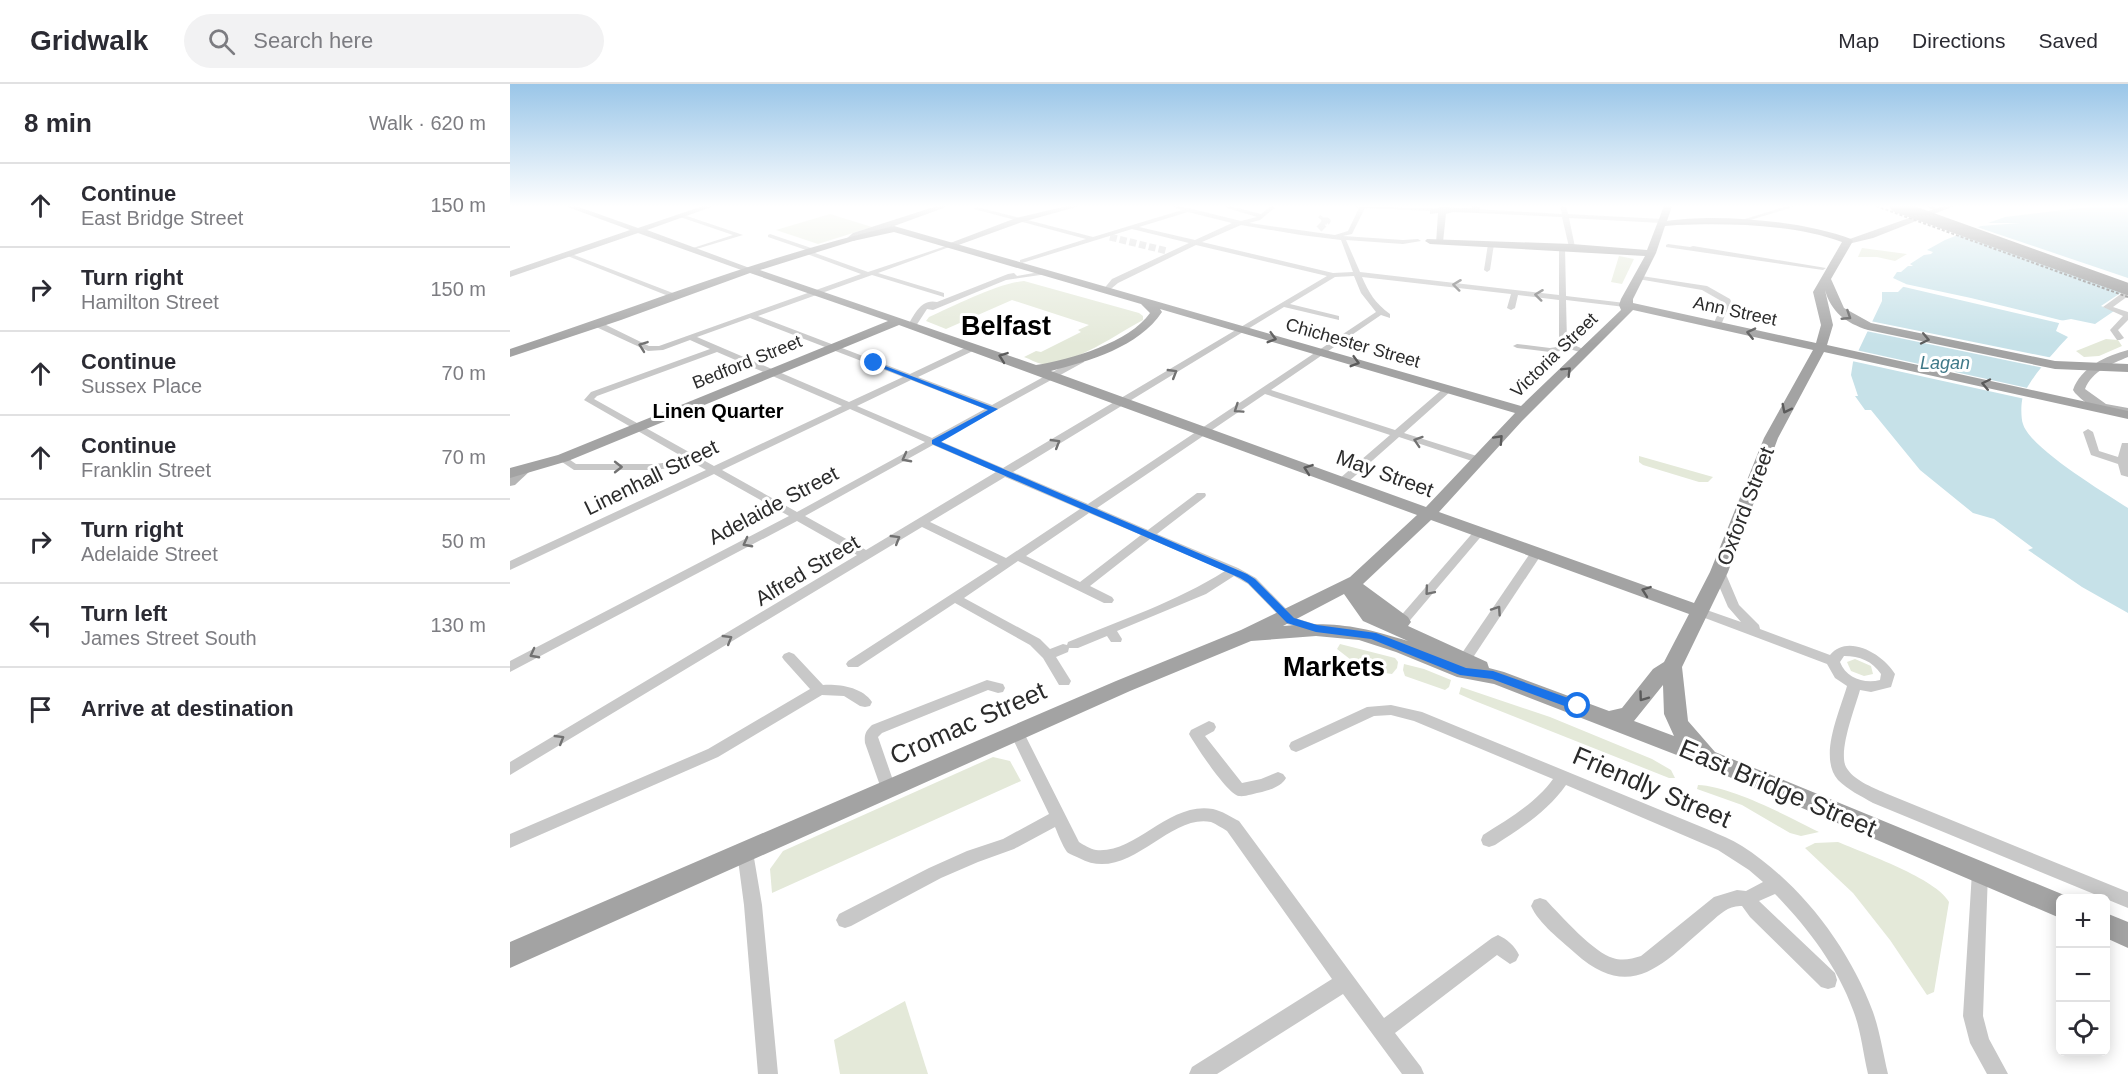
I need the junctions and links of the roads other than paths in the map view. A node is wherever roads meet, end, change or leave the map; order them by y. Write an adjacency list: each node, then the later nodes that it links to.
1 (572, 252): 20 (main road)
2 (703, 252): 28 (main road)
3 (929, 252): 30 (street)
4 (974, 252): 29 (main road, Chichester Street)
5 (1051, 252): 24 (street)
6 (1170, 252): 37 (street)
7 (1238, 252): 25 (street)
8 (1348, 252): 32 (street)
9 (1490, 252): 27 (street)
10 (1564, 252): 43 (street)
11 (1626, 252): 21 (main road)
12 (1639, 252): 21 (main road)
13 (1674, 252): 21 (street)
14 (1692, 252): 23 (street)
15 (1708, 252): 33 (street)
16 (1845, 252): 22 (main road)
17 (2022, 252): 38 (highway, bridge)
18 (2043, 252): 36 (highway)
19 (809, 253): 28 (main road); 30 (street)
20 (567, 254): 31 (main road); 41 (street)
21 (1656, 254): 35 (main road, Victoria Street)
22 (1842, 254): 33 (main road)
23 (1686, 256)
24 (1023, 261)
25 (1275, 261): 26 (street); 34 (street)
26 (1260, 269)
27 (1487, 270)
28 (753, 271): 40 (main road, May Street); 41 (main road); 51 (main road)
29 (1040, 272): 37 (main road, Chichester Street); 54 (street)
30 (870, 273): 40 (street); 42 (street)
31 (510, 274)
32 (1358, 274): 34 (street, Ann Street); 39 (street, Ann Street, one-way to 32); 64 (street)
33 (1825, 274): 63 (main road); 71 (main road, one-way to 71)
34 (1334, 275): 45 (street, Alfred Street)
35 (1638, 277): 46 (main road, Victoria Street); 53 (street)
36 (2128, 282)
37 (1106, 291): 44 (main road, Chichester Street)
38 (2128, 291): 57 (street)
39 (1515, 292): 43 (street, Ann Street, one-way to 39); 48 (street)
40 (815, 293): 49 (street); 52 (main road, May Street)
41 (674, 295): 51 (main road)
42 (941, 296)
43 (1563, 298): 46 (street, Ann Street); 61 (street)
44 (1145, 302): 55 (main road, Chichester Street); 68 (main road)
45 (1284, 305): 50 (street); 55 (street, Alfred Street)
46 (1617, 305): 53 (main road, Ann Street); 65 (main road, Victoria Street)
47 (930, 308): 47 (street)
48 (1510, 308)
49 (751, 316): 56 (street); 59 (street)
50 (1336, 318)
51 (602, 322): 56 (street, one-way to 51); 66 (main road)
52 (897, 322): 54 (main road, May Street); 59 (main road, Bedford Street)
53 (1717, 325): 63 (main road, Ann Street, one-way to 53)
54 (911, 327): 60 (main road, May Street)
55 (1243, 330): 64 (main road, Chichester Street, one-way to 64); 77 (street, Alfred Street, one-way to 55)
56 (692, 338): 62 (street)
57 (2120, 338)
58 (1516, 346): 61 (street)
59 (831, 348): 72 (main road, Bedford Street); 73 (street)
60 (972, 348): 70 (main road, May Street, one-way to 60); 73 (street, Linenhall Street)
61 (1570, 348): 65 (street)
62 (717, 349): 72 (street); 82 (street)
63 (1815, 350): 81 (main road, Ann Street, one-way to 63); 111 (main road, Oxford Street, one-way to 111)
64 (1321, 352): 75 (main road, Chichester Street, one-way to 75); 76 (street)
65 (1586, 352): 80 (main road, Victoria Street, one-way to 65)
66 (510, 353)
67 (2128, 353): 71 (main road)
68 (1081, 360): 70 (main road); 74 (street, Adelaide Street)
69 (2128, 368): 71 (main road)
70 (1032, 369): 74 (main road, May Street)
71 (2095, 369): 81 (main road)
72 (772, 373): 78 (street); 82 (main road, Bedford Street)
73 (910, 377): 78 (street, Linenhall Street); 79 (street)
74 (1054, 377): 77 (main road, May Street); 79 (street, Adelaide Street)
75 (1448, 389): 80 (main road, Chichester Street); 85 (street)
76 (1264, 391): 83 (street, one-way to 83); 85 (street)
77 (1123, 403): 83 (main road, May Street); 94 (street, Alfred Street, one-way to 77)
78 (849, 406): 86 (street); 92 (street, Linenhall Street)
79 (994, 409): 86 (street, Adelaide Street)
80 (1524, 411): 90 (main road, Victoria Street, one-way to 80)
81 (2125, 413)
82 (639, 428): 88 (street); 89 (main road, Bedford Street)
83 (1203, 432): 96 (main road, May Street, one-way to 83); 99 (street)
84 (2088, 432): 91 (street)
85 (1397, 434): 90 (street, one-way to 85); 96 (street)
86 (935, 442): 94 (street); 101 (street, Adelaide Street, one-way to 101)
87 (2125, 445): 91 (street)
88 (691, 457): 89 (street, one-way to 88); 92 (street)
89 (562, 458): 93 (main road, Bedford Street)
90 (1479, 460): 100 (main road, Victoria Street)
91 (2123, 462): 95 (street)
92 (713, 469): 101 (street); 109 (street, Linenhall Street)
93 (517, 472): 97 (main road)
94 (1006, 473): 99 (street); 102 (street, Alfred Street)
95 (2128, 474)
96 (1343, 481): 100 (main road, May Street)
97 (510, 482)
98 (1201, 495): 104 (street)
99 (1090, 508): 104 (street); 107 (street)
100 (1430, 512): 103 (main road, May Street); 112 (main road, Cromac Street)
101 (799, 516): 106 (street); 127 (street, Adelaide Street, one-way to 127)
102 (923, 523): 106 (street, Alfred Street, one-way to 102); 108 (street)
103 (1480, 531): 105 (main road, May Street); 119 (street, one-way to 119)
104 (1149, 534): 110 (street); 113 (street)
105 (1537, 552): 115 (main road, May Street, one-way to 105); 124 (street, one-way to 105)
106 (868, 556): 140 (street, Alfred Street, one-way to 106)
107 (1017, 556): 108 (street); 113 (street)
108 (1006, 563): 114 (street)
109 (510, 566)
110 (1234, 571): 116 (street); 117 (street)
111 (1719, 572): 115 (main road, Oxford Street); 120 (street)
112 (1349, 584): 116 (main road, Cromac Street); 119 (main road, East Bridge Street)
113 (1081, 587): 117 (street)
114 (955, 598): 122 (street); 126 (street)
115 (1701, 612): 120 (street); 128 (main road, Oxford Street)
116 (1284, 616): 118 (street, East Bridge Street); 121 (main road, Cromac Street)
117 (1127, 620): 122 (street)
118 (1316, 629): 121 (main road, East Bridge Street); 129 (main road, East Bridge Street)
119 (1409, 629): 124 (main road, East Bridge Street)
120 (1762, 634): 125 (street)
121 (1248, 635): 137 (main road, Cromac Street)
122 (1048, 655): 130 (street)
123 (789, 657): 133 (street)
124 (1465, 659): 129 (main road, East Bridge Street)
125 (1833, 661): 131 (street); 131 (street)
126 (853, 664)
127 (510, 667)
128 (1672, 667): 135 (main road, Oxford Street, one-way to 135); 139 (main road, Oxford Street)
129 (1493, 675): 135 (main road, East Bridge Street)
130 (1064, 681)
131 (1855, 683): 151 (street)
132 (998, 688): 143 (street)
133 (819, 690): 134 (street); 146 (street)
134 (865, 702)
135 (1610, 719): 139 (main road, East Bridge Street)
136 (1209, 727): 142 (street)
137 (1017, 733): 143 (main road, Cromac Street); 144 (street)
138 (1296, 746): 141 (street, Friendly Street)
139 (1718, 763): 148 (main road, East Bridge Street)
140 (510, 769)
141 (1563, 776): 145 (street); 149 (street, Friendly Street)
142 (1278, 778)
143 (888, 789): 147 (main road, Cromac Street)
144 (1058, 817): 154 (street); 160 (street)
145 (1489, 840)
146 (510, 841)
147 (745, 852): 157 (main road, Cromac Street); 162 (street)
148 (1980, 872): 152 (main road, East Bridge Street); 166 (street)
149 (1777, 884): 150 (street); 165 (street, Friendly Street)
150 (1747, 899): 153 (street); 159 (street)
151 (2128, 900)
152 (2056, 904)
153 (1539, 906)
154 (845, 920)
155 (2110, 927): 156 (main road)
156 (2128, 935)
157 (510, 955)
158 (1510, 955): 161 (street)
159 (1828, 980)
160 (1345, 982): 161 (street); 163 (street)
161 (1382, 1031): 164 (street)
162 (768, 1074)
163 (1199, 1074)
164 (1414, 1074)
165 (1878, 1074)
166 (1998, 1074)

